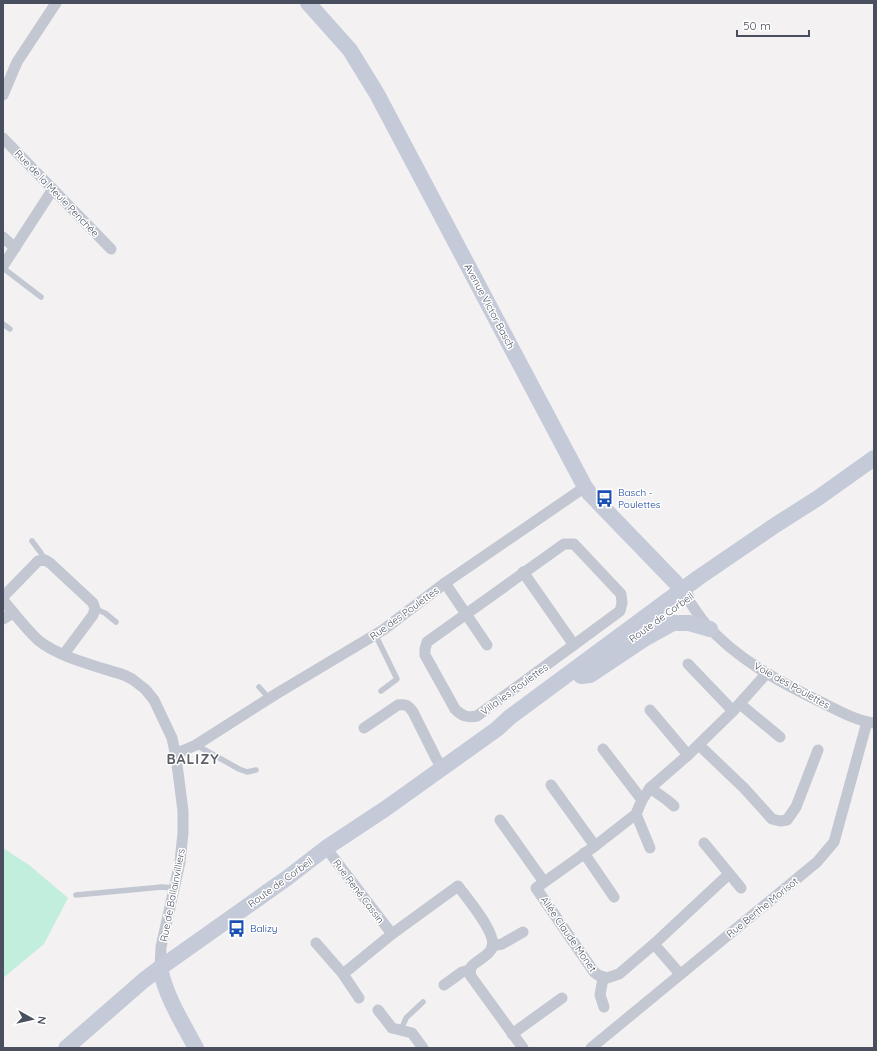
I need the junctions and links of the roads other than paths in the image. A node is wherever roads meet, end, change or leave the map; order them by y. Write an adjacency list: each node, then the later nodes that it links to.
1 (56, 3): 3 (street)
2 (308, 3): 14 (main road, Avenue Victor Basch)
3 (3, 95)
4 (3, 138): 5 (street, Rue de la Meule Penchée)
5 (53, 189): 7 (street); 8 (street, Rue de la Meule Penchée)
6 (3, 237): 7 (street)
7 (15, 248): 9 (street)
8 (111, 249)
9 (3, 267): 10 (lane)
10 (41, 297)
11 (3, 324): 12 (lane)
12 (10, 329)
13 (874, 458): 19 (main road, Route de Corbeil)
14 (585, 487): 18 (street, Rue des Poulettes); 19 (main road, Avenue Victor Basch)
15 (32, 541): 16 (lane)
16 (45, 560): 20 (street); 22 (street)
17 (523, 572): 24 (street, Villa les Poulettes); 30 (street); 30 (street, Villa les Poulettes)
18 (445, 583): 24 (street); 28 (street, Rue des Poulettes)
19 (685, 595): 27 (street, Voie des Poulettes); 34 (main road, Route de Corbeil); 42 (main road, Route de Corbeil)
20 (3, 597)
21 (3, 600): 23 (street, Rue de Ballainvilliers)
22 (95, 609): 26 (lane); 31 (street)
23 (14, 613): 25 (street); 31 (street, Rue de Ballainvilliers)
24 (465, 613): 29 (street); 30 (street, Villa les Poulettes)
25 (3, 619)
26 (116, 622)
27 (710, 628): 33 (street, Voie des Poulettes); 34 (main road)
28 (376, 634): 36 (lane); 37 (street, Rue des Poulettes)
29 (487, 645)
30 (574, 645)
31 (64, 654): 48 (street, Rue de Ballainvilliers)
32 (688, 664): 38 (street)
33 (767, 673): 38 (street); 40 (street, Voie des Poulettes)
34 (581, 676): 42 (main road, Route de Corbeil)
35 (259, 687): 37 (lane)
36 (381, 691)
37 (270, 698): 44 (street, Rue des Poulettes)
38 (737, 708): 43 (street); 45 (street)
39 (650, 710): 49 (street)
40 (870, 723): 77 (street, Rue Berthe Morisot)
41 (364, 728): 50 (street)
42 (498, 729): 50 (main road, Route de Corbeil)
43 (780, 737)
44 (196, 745): 48 (street, Rue des Poulettes); 51 (lane)
45 (699, 745): 47 (street); 49 (street)
46 (603, 749): 54 (street)
47 (818, 750)
48 (175, 752): 65 (street, Rue de Ballainvilliers)
49 (688, 755): 53 (street)
50 (442, 768): 60 (main road, Route de Corbeil)
51 (256, 770)
52 (550, 785): 59 (street)
53 (650, 788): 54 (street); 55 (street)
54 (642, 800): 56 (street)
55 (674, 806)
56 (636, 814): 59 (street); 61 (street)
57 (500, 820): 64 (street, Allée Claude Monet)
58 (704, 843): 63 (street)
59 (595, 846): 62 (street)
60 (326, 848): 70 (street, Rue René Cassin); 74 (main road, Route de Corbeil)
61 (650, 848)
62 (584, 853): 64 (street); 68 (street)
63 (730, 874): 66 (street); 72 (street, Allée Claude Monet)
64 (540, 885): 78 (street, Allée Claude Monet)
65 (174, 888): 67 (lane); 74 (street, Rue de Ballainvilliers)
66 (741, 888)
67 (76, 895)
68 (614, 897)
69 (523, 932): 73 (street)
70 (392, 934): 73 (street); 76 (street)
71 (316, 942): 76 (street)
72 (654, 944): 77 (street); 78 (street, Allée Claude Monet)
73 (492, 946): 75 (street)
74 (160, 968): 87 (main road, Route de Corbeil); 88 (main road)
75 (470, 970): 79 (street); 86 (street)
76 (343, 974): 80 (street)
77 (680, 974): 91 (street, Rue Berthe Morisot)
78 (603, 978): 83 (street, Allée Claude Monet)
79 (444, 985)
80 (359, 998)
81 (562, 998): 86 (street)
82 (423, 1002): 85 (lane)
83 (604, 1007)
84 (378, 1010): 85 (street)
85 (401, 1030): 89 (street)
86 (512, 1034): 90 (street)
87 (66, 1048)
88 (196, 1048)
89 (423, 1048)
90 (523, 1048)
91 (591, 1048)

